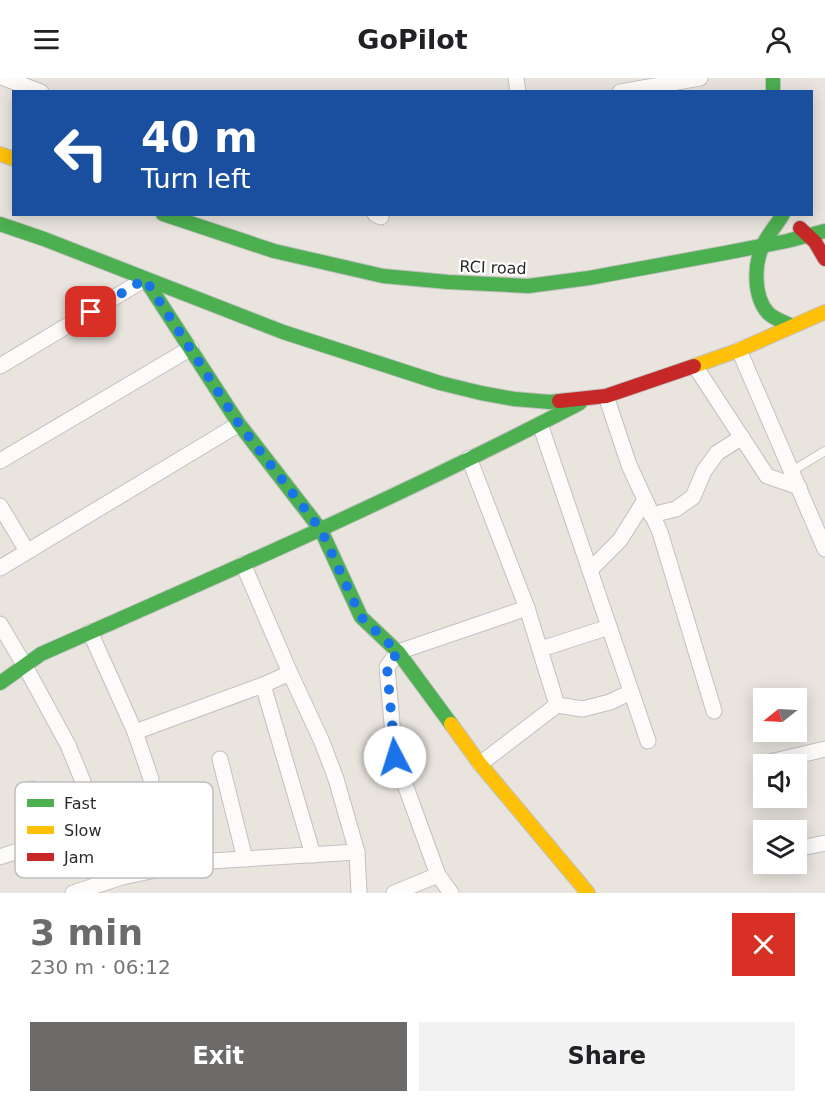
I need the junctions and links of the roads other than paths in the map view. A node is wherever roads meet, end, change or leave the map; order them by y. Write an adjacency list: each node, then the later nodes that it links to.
1 (4, 78): 3 (street)
2 (700, 78): 4 (street)
3 (36, 90)
4 (631, 90)
5 (169, 216): 11 (main road, RCI road)
6 (782, 216): 11 (main road)
7 (784, 216): 10 (main road)
8 (0, 224): 13 (main road)
9 (825, 231): 10 (main road, RCI road)
10 (809, 235): 11 (main road, RCI road); 12 (main road)
11 (762, 246): 15 (main road)
12 (825, 259)
13 (145, 279): 16 (main road); 18 (street); 21 (main road)
14 (825, 312): 15 (main road)
15 (792, 326): 17 (main road)
16 (191, 348): 22 (main road); 27 (street)
17 (740, 350): 19 (main road); 28 (street)
18 (0, 366)
19 (695, 366): 20 (main road); 24 (street)
20 (606, 396): 21 (main road); 30 (street)
21 (588, 399): 23 (main road)
22 (239, 424): 33 (main road); 35 (street)
23 (540, 424): 26 (main road); 38 (street)
24 (742, 437): 29 (street); 32 (street)
25 (825, 451): 28 (lane)
26 (469, 458): 33 (main road); 39 (street)
27 (0, 461)
28 (792, 471): 29 (street)
29 (798, 487): 34 (street)
30 (645, 500): 32 (street); 38 (street)
31 (0, 506): 35 (street)
32 (651, 515): 51 (street)
33 (321, 530): 36 (main road); 44 (main road)
34 (825, 549)
35 (27, 551): 37 (street)
36 (243, 564): 42 (main road); 46 (street)
37 (0, 568)
38 (590, 570): 41 (street)
39 (527, 608): 43 (street); 44 (street)
40 (0, 624): 45 (street)
41 (609, 627): 43 (street); 49 (street)
42 (90, 632): 45 (main road); 52 (street)
43 (541, 649): 50 (street)
44 (398, 652): 57 (main road); 68 (street)
45 (25, 666): 47 (main road); 59 (street)
46 (290, 673): 48 (street); 63 (street)
47 (0, 683)
48 (263, 685): 52 (street); 64 (street)
49 (631, 692): 50 (street); 53 (street)
50 (557, 705): 57 (street)
51 (714, 711)
52 (135, 732): 58 (street)
53 (648, 741)
54 (825, 749): 55 (street)
55 (804, 754)
56 (220, 759): 66 (street)
57 (480, 764): 75 (main road)
58 (151, 779)
59 (83, 782)
60 (825, 843): 61 (street)
61 (807, 847)
62 (15, 852): 65 (street)
63 (357, 852): 64 (street); 72 (street)
64 (313, 855): 66 (street)
65 (0, 857)
66 (245, 859): 67 (street)
67 (213, 861)
68 (438, 875): 73 (street); 74 (street)
69 (120, 878): 70 (street)
70 (104, 888): 71 (street)
71 (74, 893)
72 (359, 893)
73 (394, 893)
74 (452, 893)
75 (588, 893)

